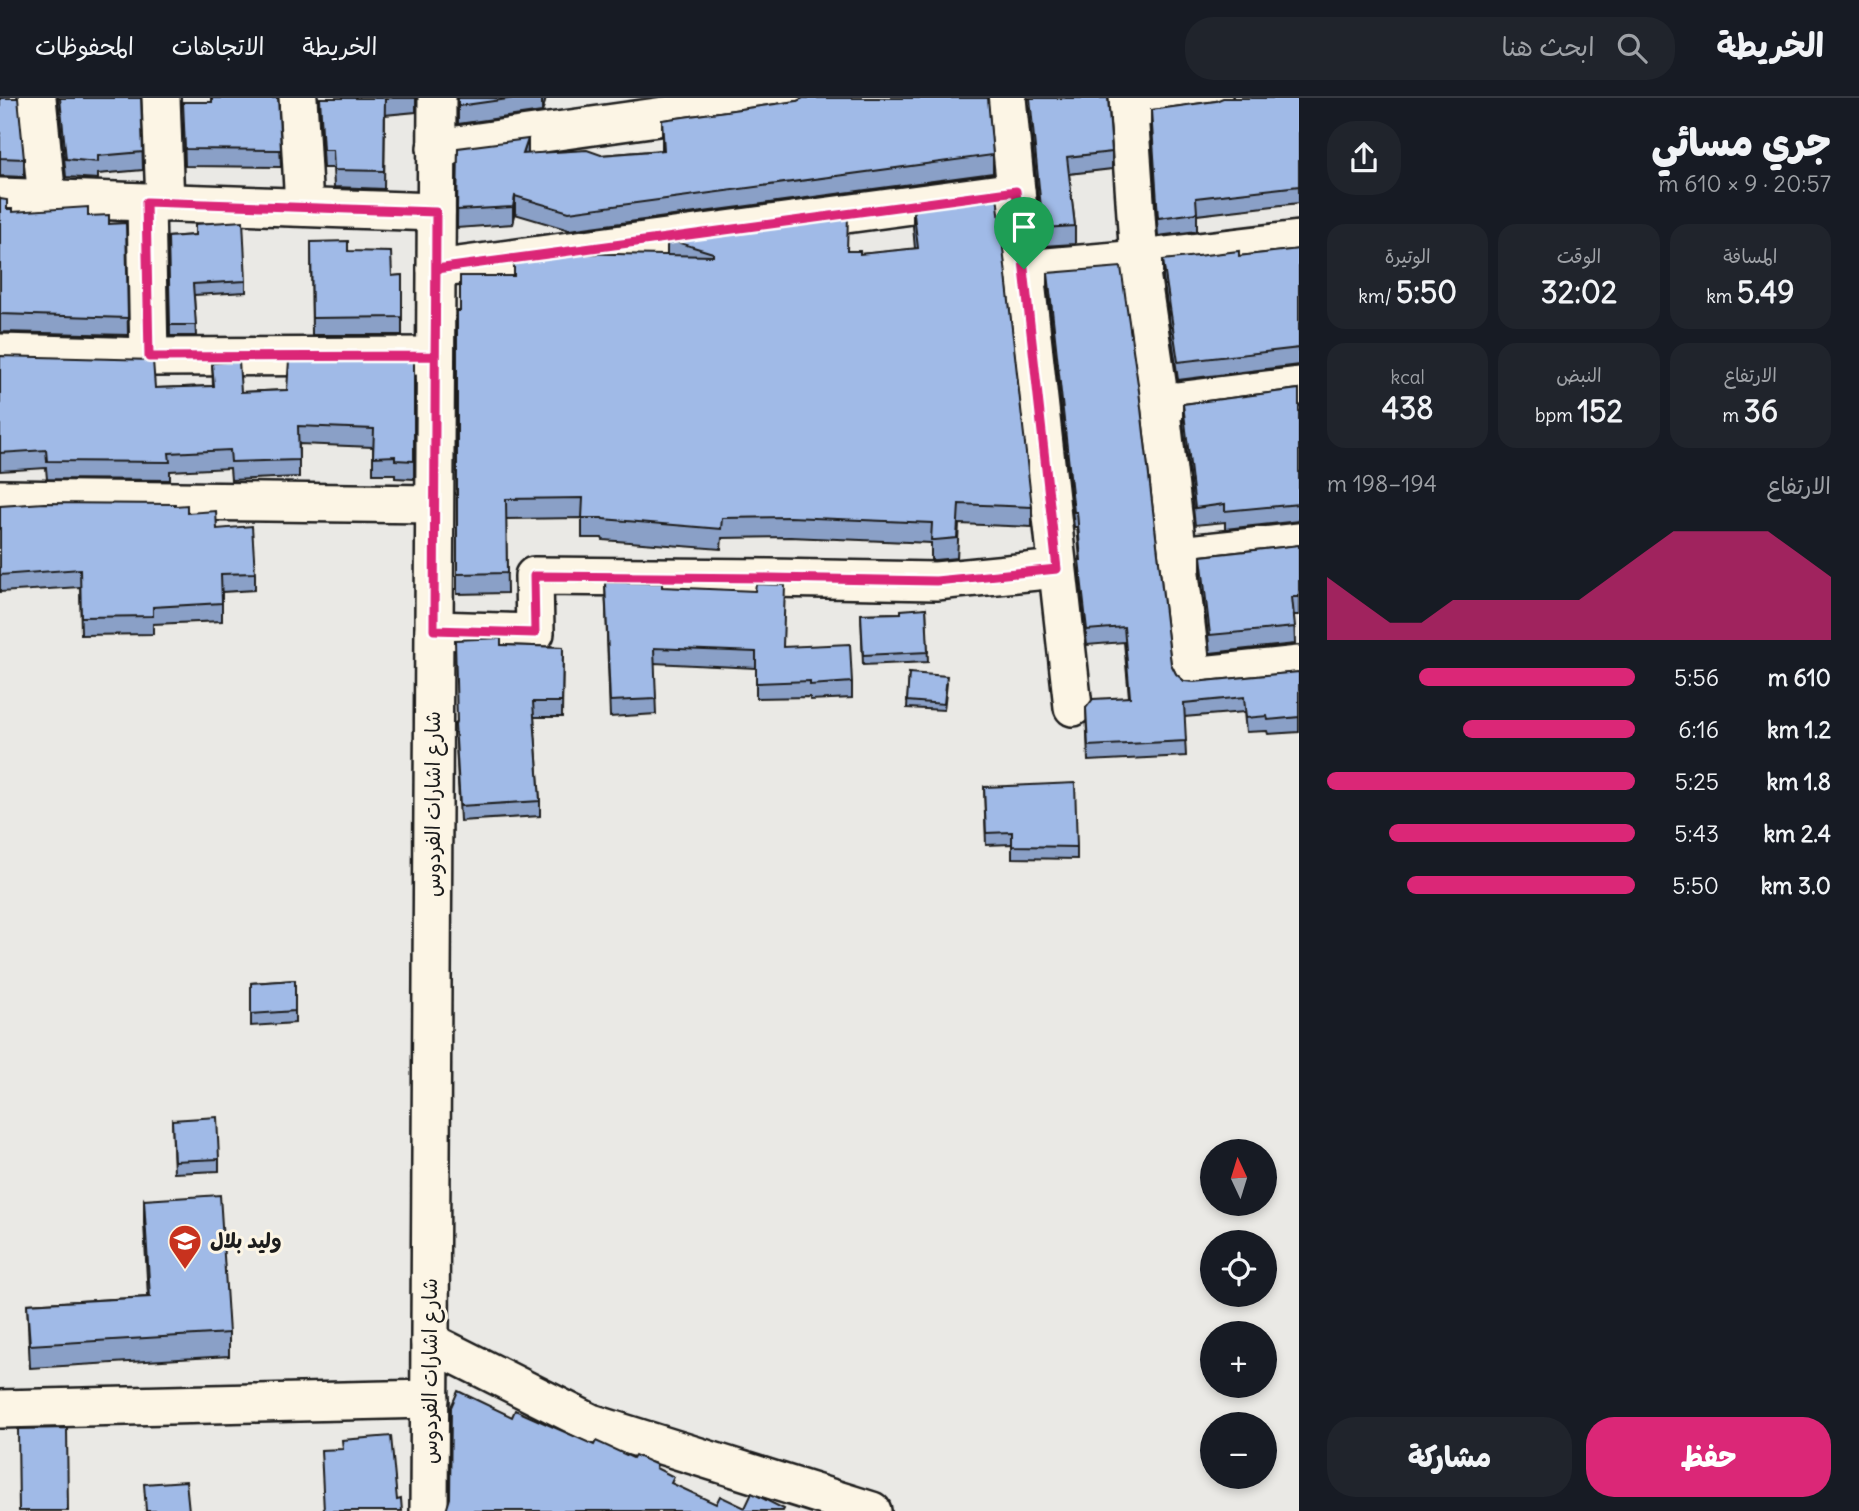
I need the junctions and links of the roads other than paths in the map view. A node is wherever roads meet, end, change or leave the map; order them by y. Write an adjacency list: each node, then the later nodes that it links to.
1 (37, 98): 12 (street)
2 (161, 98): 13 (street)
3 (298, 98): 14 (street)
4 (437, 98): 9 (street, شارع اشارات الفردوس)
5 (793, 98): 9 (street)
6 (1007, 98): 10 (street)
7 (1213, 98): 8 (street)
8 (1129, 104): 17 (street)
9 (436, 148): 15 (street, شارع اشارات الفردوس)
10 (1016, 191): 18 (street); 19 (street)
11 (0, 197): 12 (street)
12 (47, 199): 13 (street)
13 (156, 203): 14 (street); 22 (street)
14 (304, 207): 15 (street)
15 (436, 212): 18 (street, شارع اشارات الفردوس)
16 (1299, 240): 17 (street)
17 (1139, 260): 19 (street); 24 (street)
18 (436, 269): 21 (street, شارع اشارات الفردوس)
19 (1024, 269): 29 (street)
20 (0, 353): 22 (street)
21 (435, 356): 22 (street); 26 (street, شارع اشارات الفردوس)
22 (149, 357)
23 (1299, 386): 24 (street)
24 (1160, 403): 28 (street)
25 (0, 499): 26 (street)
26 (434, 504): 30 (street, شارع اشارات الفردوس)
27 (1299, 542): 28 (street)
28 (1179, 555): 31 (street)
29 (1057, 569): 30 (street); 32 (street)
30 (434, 630): 33 (street, شارع اشارات الفردوس)
31 (1299, 665)
32 (1073, 707)
33 (430, 1342): 34 (street, شارع اشارات الفردوس); 37 (street)
34 (430, 1399): 35 (street); 36 (street, شارع اشارات الفردوس)
35 (0, 1409)
36 (429, 1511)
37 (873, 1511)

